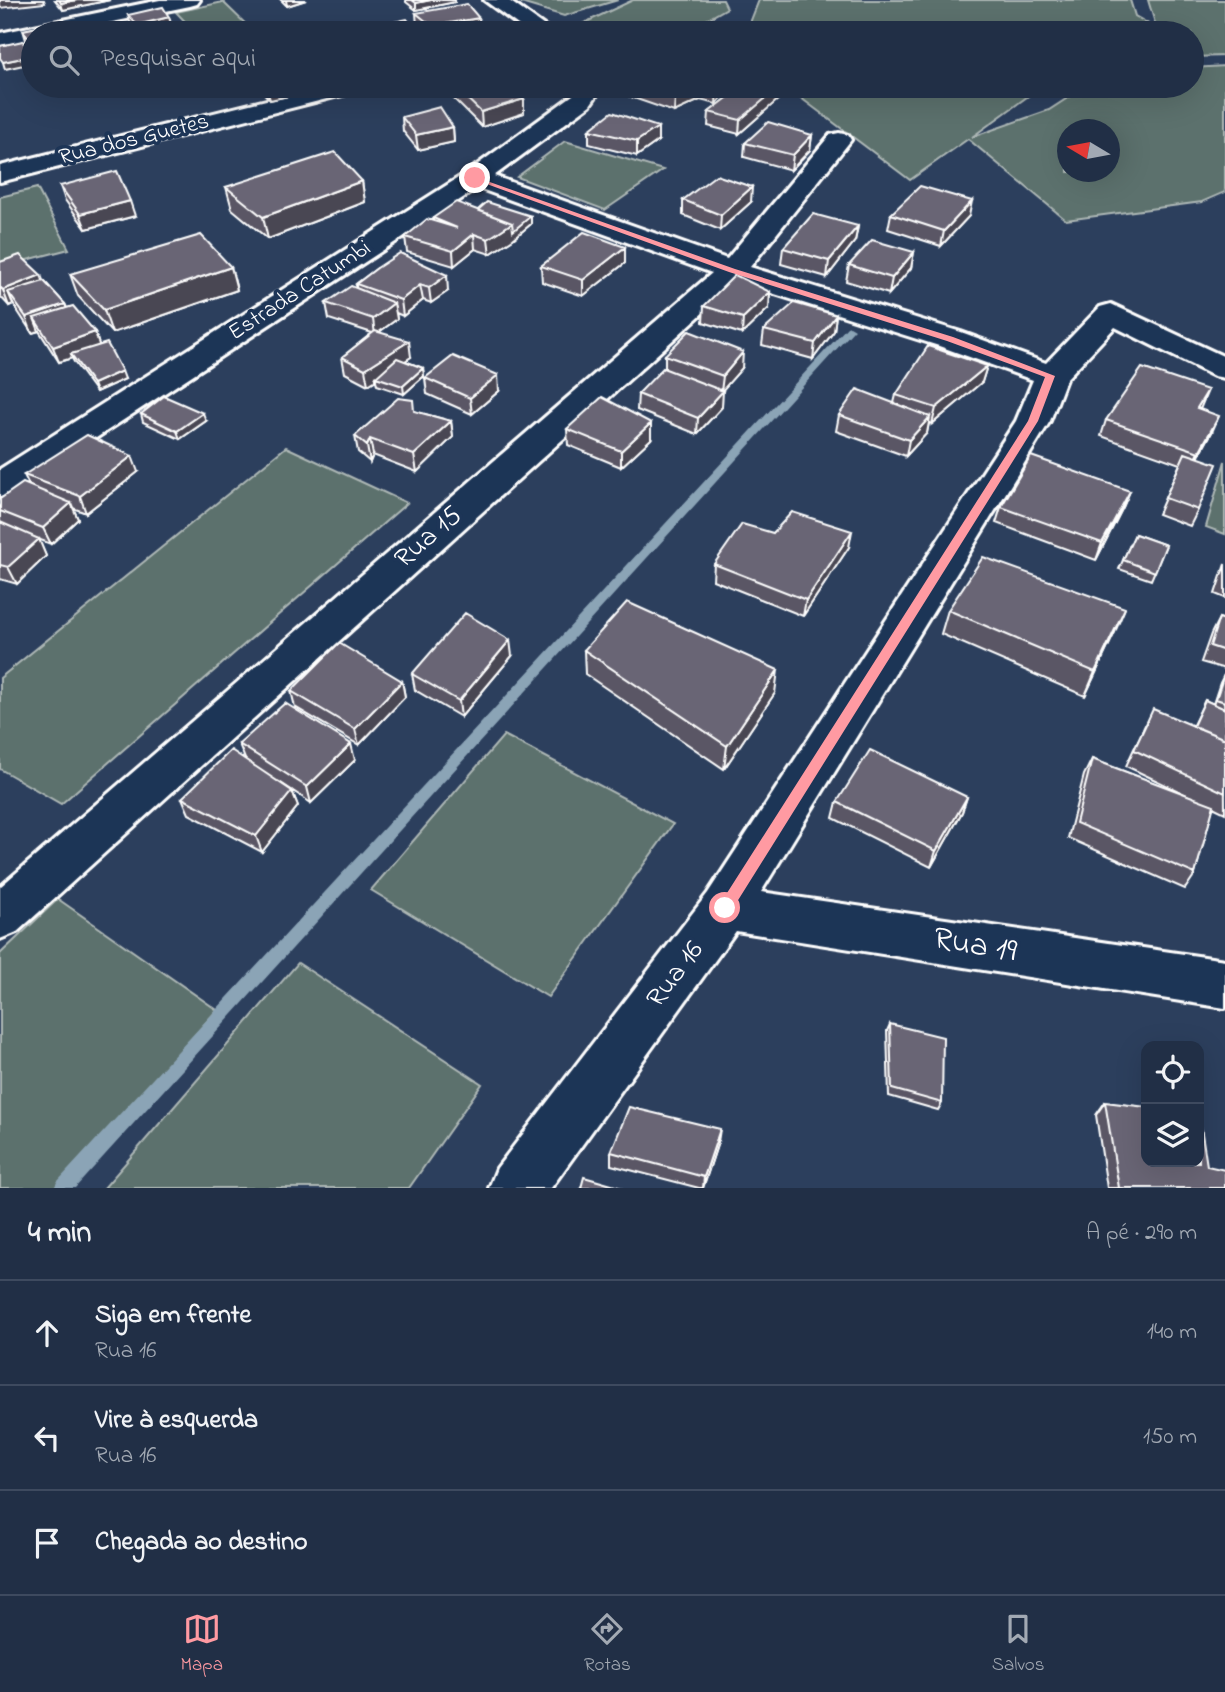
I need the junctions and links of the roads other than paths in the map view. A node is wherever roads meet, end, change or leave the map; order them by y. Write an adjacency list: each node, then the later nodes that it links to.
1 (190, 0): 3 (street)
2 (494, 0): 4 (street)
3 (88, 21)
4 (525, 21)
5 (21, 35): 6 (street)
6 (0, 39)
7 (302, 98): 10 (street, Rua dos Guetes)
8 (583, 98): 11 (street, Estrada Catumbi)
9 (839, 140): 12 (street, Rua 15)
10 (0, 174)
11 (475, 178): 12 (street); 15 (street, Estrada Catumbi)
12 (732, 271): 14 (street); 17 (street, Rua 15)
13 (1225, 369): 14 (street)
14 (1051, 376): 16 (street, Rua 16)
15 (0, 485)
16 (725, 908): 18 (street, Rua 19); 19 (street, Rua 16)
17 (0, 917)
18 (1225, 984)
19 (517, 1188)

